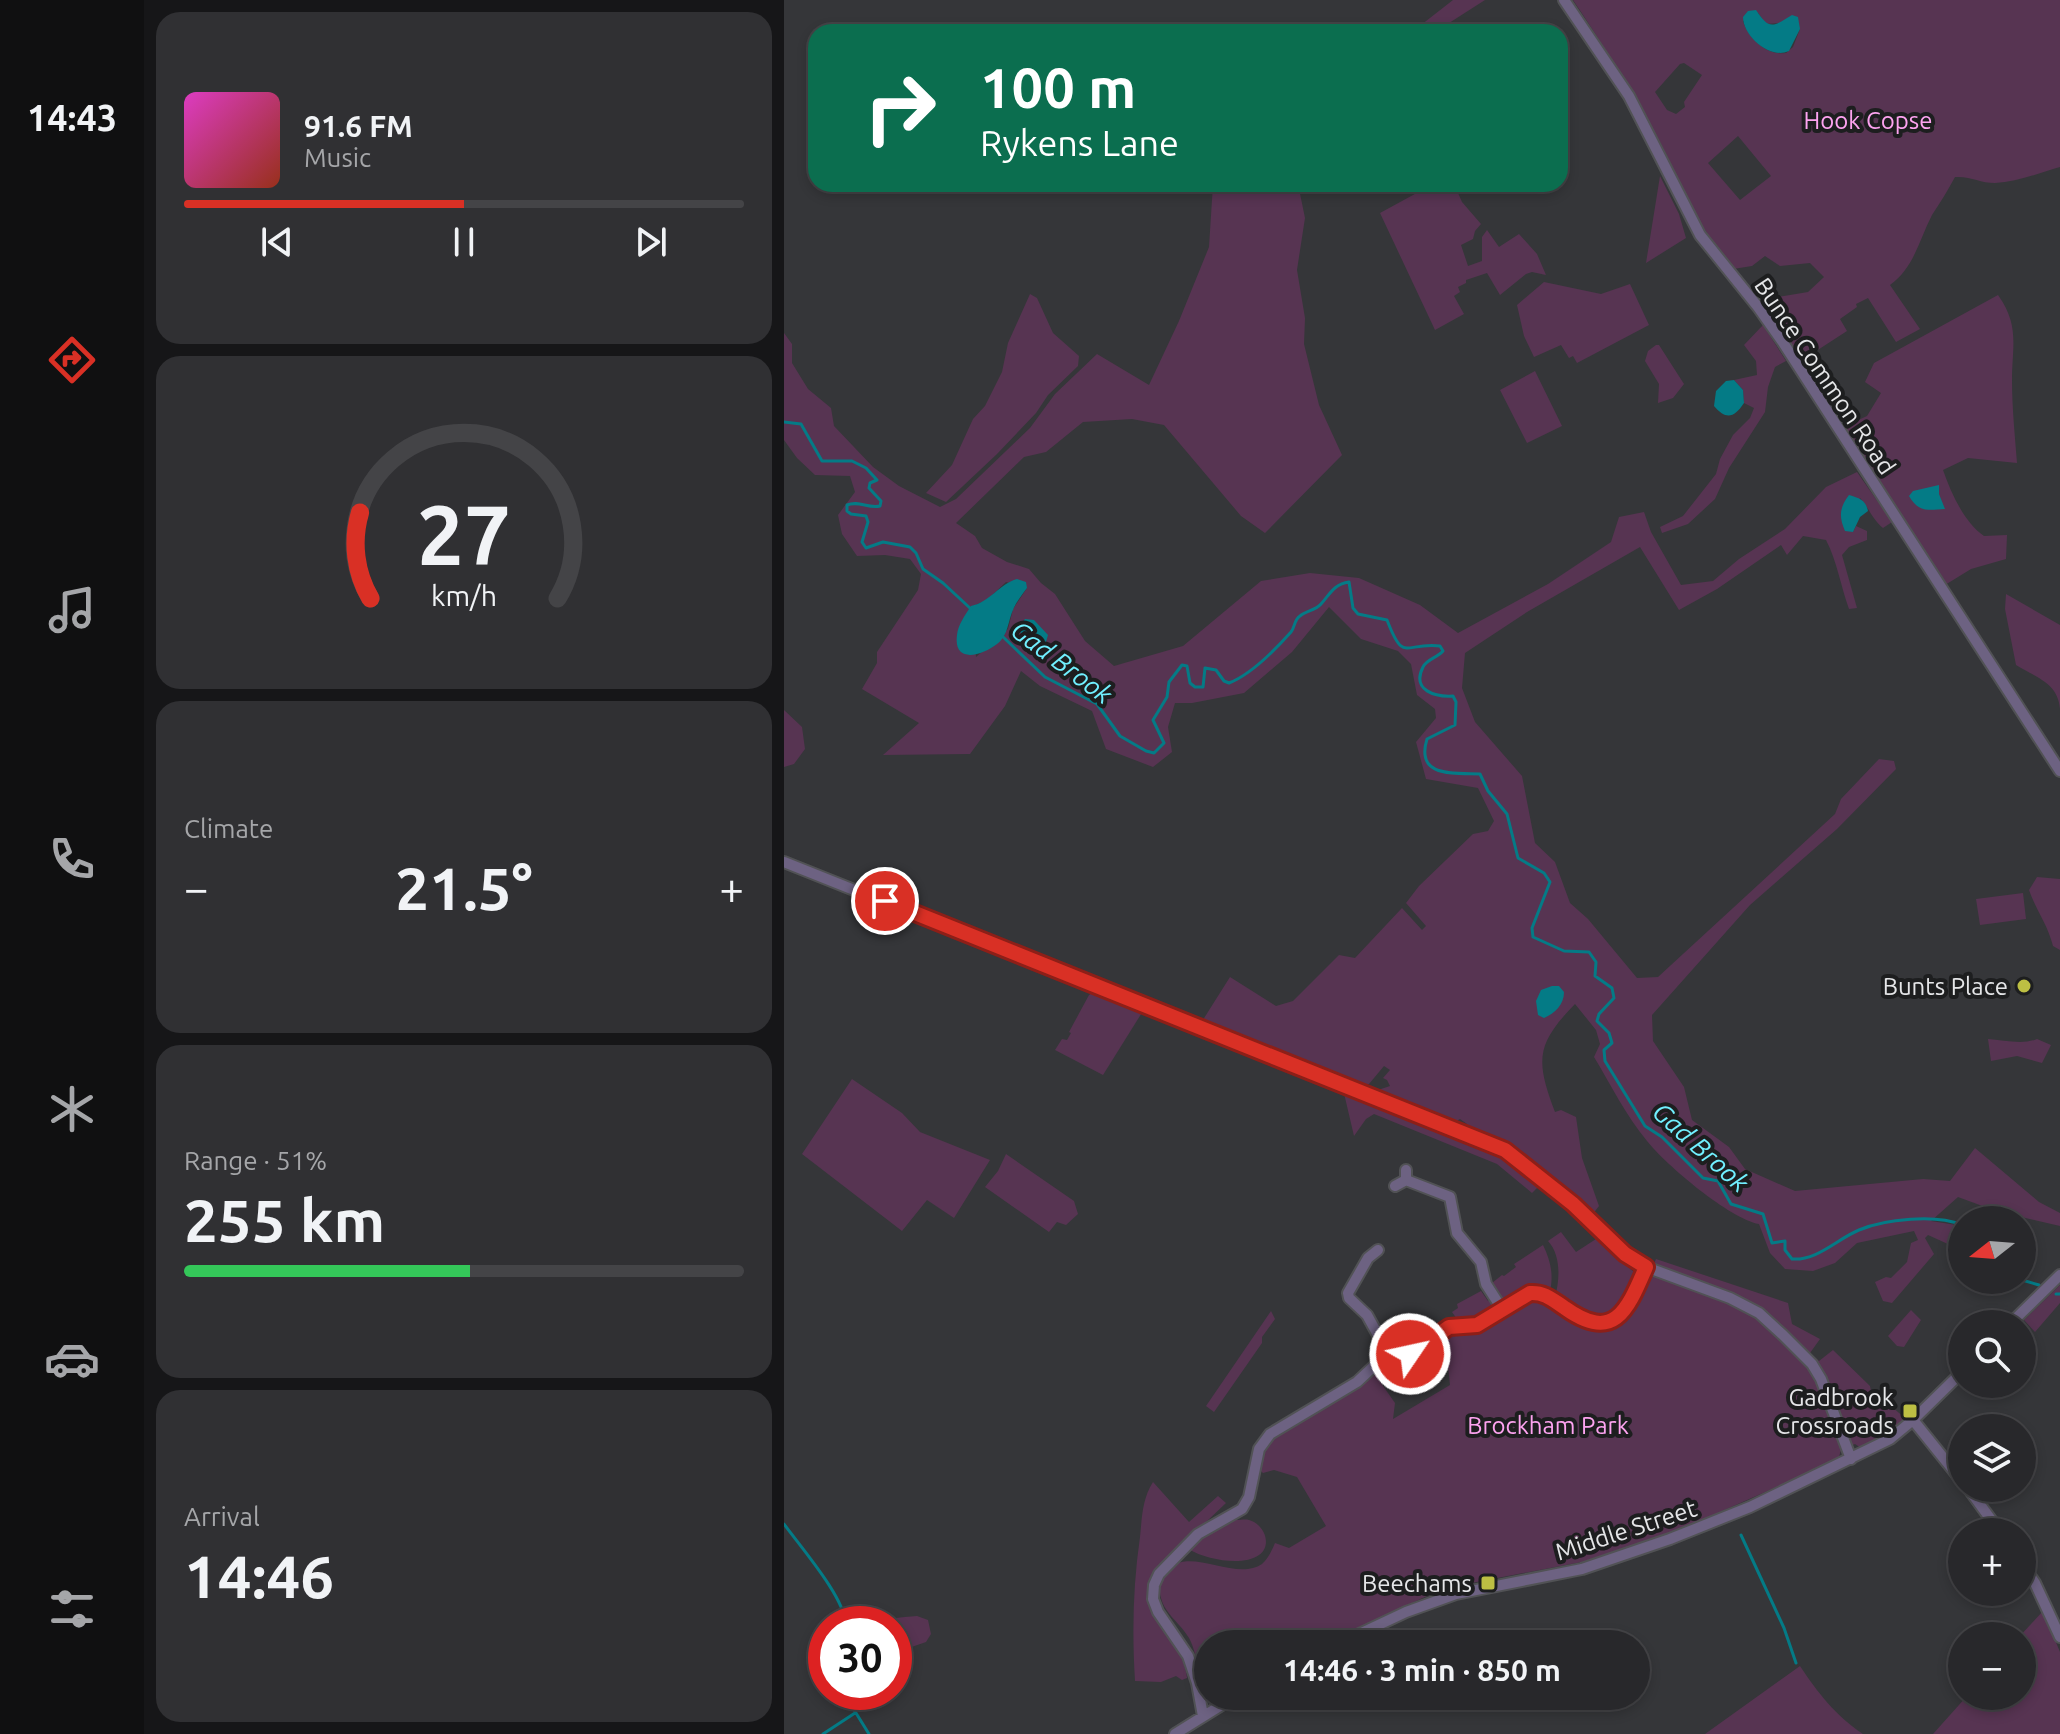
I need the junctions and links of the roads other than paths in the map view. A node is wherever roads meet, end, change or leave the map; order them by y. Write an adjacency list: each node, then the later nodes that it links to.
1 (1564, 0): 2 (street, Bunce Common Road)
2 (2060, 771)
3 (784, 862): 6 (street)
4 (1402, 1179): 8 (street)
5 (1378, 1250): 10 (street)
6 (1646, 1267): 8 (street); 13 (street)
7 (2060, 1275): 9 (street)
8 (1502, 1309): 10 (street)
9 (2024, 1310)
10 (1388, 1353): 19 (street)
11 (1948, 1386): 12 (street, Middle Street)
12 (1913, 1420): 13 (street, Middle Street); 14 (street)
13 (1851, 1459): 16 (street, Middle Street)
14 (1948, 1464)
15 (2036, 1585): 17 (street)
16 (1368, 1630)
17 (2060, 1637)
18 (1213, 1710): 19 (street)
19 (1203, 1716): 20 (street)
20 (1175, 1734)

